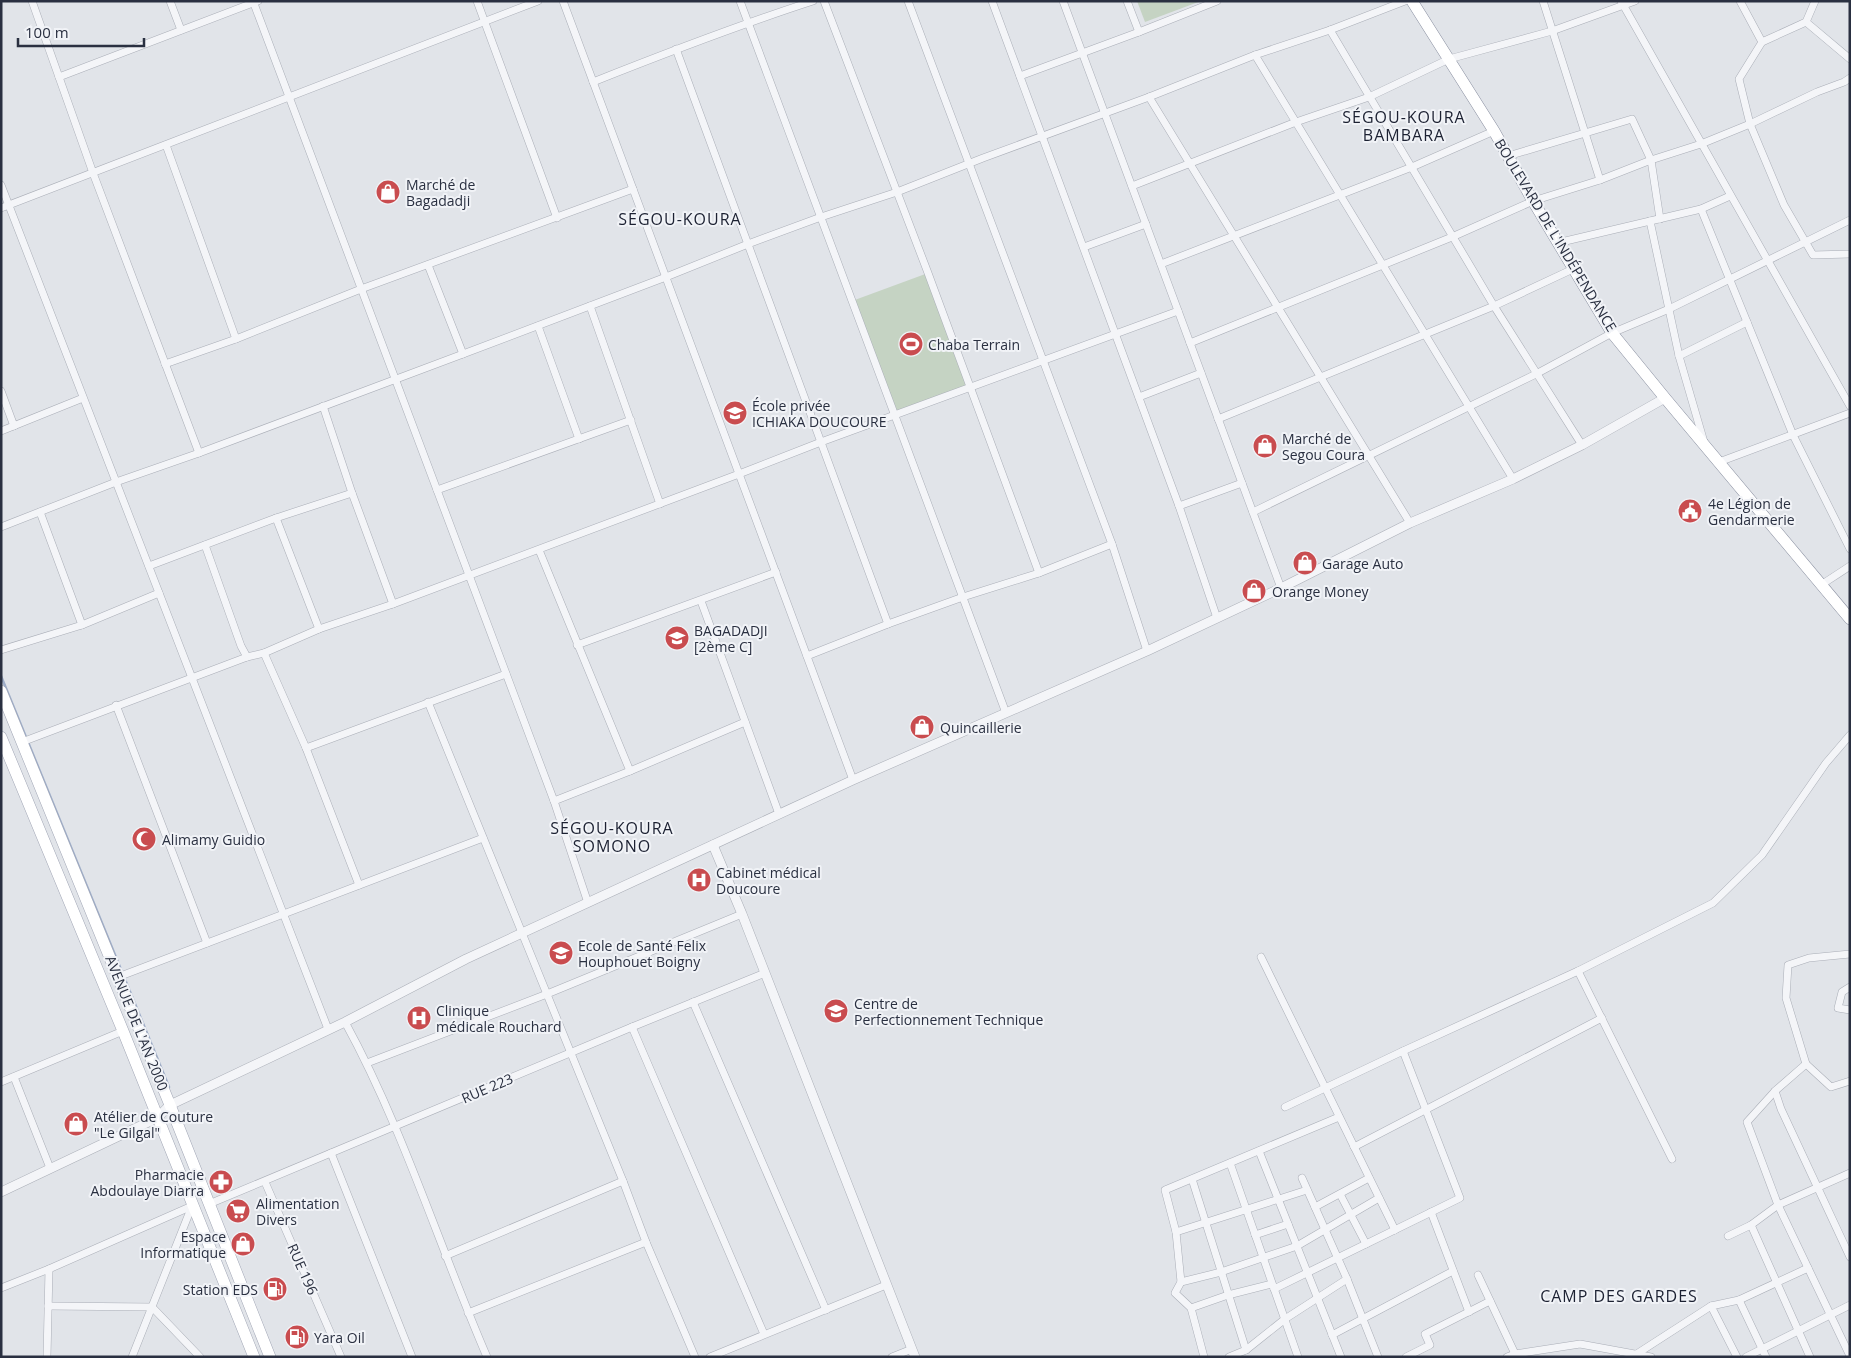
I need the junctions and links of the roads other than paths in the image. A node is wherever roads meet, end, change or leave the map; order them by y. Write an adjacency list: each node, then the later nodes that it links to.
1 (32, 1): 36 (street)
2 (170, 1): 25 (street)
3 (477, 1): 22 (street)
4 (538, 1): 22 (street)
5 (562, 1): 38 (street)
6 (740, 1): 23 (street)
7 (813, 1): 23 (street)
8 (824, 1): 60 (street)
9 (908, 1): 52 (street)
10 (992, 1): 35 (street)
11 (1063, 1): 31 (street)
12 (1127, 1): 28 (street)
13 (1217, 1): 28 (street)
14 (1405, 1): 26 (street)
15 (1412, 1): 33 (main road, BOULEVARD DE L'INDÉPENDANCE)
16 (1543, 1): 27 (street)
17 (1635, 1): 21 (street)
18 (1740, 1): 29 (street)
19 (1815, 1): 24 (street)
20 (254, 2): 25 (street); 39 (street)
21 (1622, 3): 27 (street); 48 (street)
22 (485, 22): 39 (street); 67 (street)
23 (748, 22): 30 (street); 66 (street)
24 (1806, 22): 29 (street); 34 (street)
25 (181, 30): 36 (street)
26 (1330, 30): 32 (street); 41 (street)
27 (1552, 31): 33 (street); 46 (street)
28 (1139, 32): 31 (street)
29 (1762, 42): 44 (street)
30 (676, 49): 38 (street); 76 (street)
31 (1082, 53): 35 (street); 42 (street)
32 (1255, 55): 40 (street); 43 (street)
33 (1449, 59): 41 (street); 45 (main road, BOULEVARD DE L'INDÉPENDANCE)
34 (1850, 59)
35 (1020, 76): 47 (street)
36 (59, 78): 55 (street)
37 (1850, 78): 44 (street)
38 (593, 82): 59 (street)
39 (289, 97): 49 (street); 86 (street)
40 (1149, 97): 42 (street); 53 (street)
41 (1369, 97): 43 (street); 54 (street)
42 (1104, 114): 47 (street); 58 (street)
43 (1296, 122): 53 (street); 61 (street)
44 (1750, 124): 48 (street); 75 (street)
45 (1494, 131): 50 (main road, BOULEVARD DE L'INDÉPENDANCE); 54 (street)
46 (1584, 133): 50 (street); 51 (street); 56 (street)
47 (1042, 136): 52 (street); 77 (street)
48 (1701, 144): 51 (street); 62 (street)
49 (166, 145): 55 (street); 97 (street)
50 (1508, 156): 63 (main road, BOULEVARD DE L'INDÉPENDANCE)
51 (1651, 160): 56 (street); 68 (street)
52 (969, 163): 60 (street); 101 (street)
53 (1190, 164): 58 (street); 72 (street)
54 (1412, 167): 61 (street); 73 (street)
55 (93, 173): 64 (street); 102 (street)
56 (1600, 180): 63 (street)
57 (1, 185): 64 (street)
58 (1132, 186): 71 (street)
59 (633, 190): 67 (street); 84 (street)
60 (897, 192): 66 (street); 107 (street)
61 (1340, 195): 72 (street); 82 (street)
62 (1730, 196): 65 (street); 79 (street)
63 (1533, 201): 73 (street); 74 (main road, BOULEVARD DE L'INDÉPENDANCE)
64 (5, 206): 110 (street)
65 (1701, 209): 68 (street); 85 (street)
66 (821, 217): 76 (street); 116 (street)
67 (557, 218): 81 (street)
68 (1660, 219): 70 (street)
69 (1850, 220): 75 (street)
70 (1650, 221): 74 (street); 90 (street)
71 (1146, 224): 77 (street); 80 (street)
72 (1234, 236): 80 (street); 89 (street)
73 (1452, 237): 82 (street); 88 (street)
74 (1557, 242): 83 (main road, BOULEVARD DE L'INDÉPENDANCE)
75 (1806, 242): 78 (street); 79 (street)
76 (748, 244): 84 (street); 123 (street)
77 (1084, 248): 95 (street)
78 (1850, 254)
79 (1768, 260): 85 (street); 114 (street)
80 (1161, 264): 91 (street)
81 (428, 265): 86 (street); 99 (street)
82 (1382, 265): 89 (street); 96 (street)
83 (1573, 269): 88 (street); 94 (main road, BOULEVARD DE L'INDÉPENDANCE)
84 (666, 277): 87 (street); 129 (street)
85 (1730, 279): 90 (street); 92 (street)
86 (361, 290): 97 (street); 106 (street)
87 (590, 306): 93 (street); 118 (street)
88 (1494, 306): 96 (street); 104 (street)
89 (1278, 307): 98 (street); 105 (street)
90 (1669, 309): 94 (street); 100 (street)
91 (1178, 311): 95 (street); 98 (street)
92 (1748, 322): 100 (street); 121 (street)
93 (538, 326): 99 (street); 122 (street)
94 (1612, 333): 104 (street); 111 (main road, BOULEVARD DE L'INDÉPENDANCE)
95 (1116, 334): 101 (street); 109 (street)
96 (1425, 334): 105 (street); 113 (street)
97 (236, 339): 102 (street)
98 (1190, 343): 103 (street)
99 (463, 354): 106 (street)
100 (1679, 356): 125 (street)
101 (1043, 361): 107 (street); 142 (street)
102 (165, 364): 126 (street)
103 (1201, 373): 109 (street); 117 (street)
104 (1536, 374): 113 (street); 124 (street)
105 (1321, 376): 117 (street); 127 (street)
106 (395, 379): 112 (street); 133 (street)
107 (970, 386): 116 (street); 149 (street)
108 (1, 391): 119 (street)
109 (1139, 397): 136 (street)
110 (83, 398): 119 (street); 131 (street)
111 (1665, 398): 124 (street); 125 (main road, BOULEVARD DE L'INDÉPENDANCE)
112 (323, 406): 126 (street); 134 (street)
113 (1469, 406): 127 (street); 130 (street)
114 (1850, 406)
115 (1850, 413): 121 (street)
116 (895, 415): 123 (street); 154 (street)
117 (1218, 419): 132 (street)
118 (631, 420): 122 (street); 135 (street)
119 (14, 426): 120 (street)
120 (1, 431)
121 (1793, 435): 128 (street); 145 (street)
122 (580, 439): 133 (street)
123 (821, 442): 129 (street); 159 (street)
124 (1582, 445): 130 (street)
125 (1705, 445): 128 (main road, BOULEVARD DE L'INDÉPENDANCE)
126 (199, 453): 131 (street)
127 (1369, 455): 138 (street); 140 (street)
128 (1719, 462): 151 (main road, BOULEVARD DE L'INDÉPENDANCE)
129 (739, 474): 135 (street); 148 (street)
130 (1513, 479): 140 (street)
131 (116, 482): 137 (street); 146 (street)
132 (1242, 483): 136 (street); 138 (street)
133 (437, 490): 150 (street)
134 (352, 493): 139 (street); 156 (street)
135 (660, 504): 144 (street)
136 (1179, 506): 157 (street)
137 (40, 512): 141 (street); 160 (street)
138 (1253, 512): 152 (street)
139 (276, 518): 143 (street); 161 (street)
140 (1410, 523): 152 (street)
141 (1, 527)
142 (1112, 544): 149 (street); 164 (street)
143 (205, 545): 146 (street); 167 (street)
144 (539, 550): 150 (street); 162 (street)
145 (1850, 550)
146 (149, 566): 153 (street)
147 (1850, 566): 151 (street)
148 (776, 572): 155 (street); 166 (street)
149 (1039, 573): 154 (street)
150 (469, 575): 156 (street); 168 (street)
151 (1822, 585): 158 (main road, BOULEVARD DE L'INDÉPENDANCE)
152 (1281, 588): 157 (street)
153 (159, 593): 160 (street); 169 (street)
154 (963, 597): 159 (street); 173 (street)
155 (701, 601): 162 (street); 174 (street)
156 (393, 604): 161 (street)
157 (1217, 618): 164 (street)
158 (1850, 619)
159 (888, 624): 166 (street)
160 (82, 625): 163 (street)
161 (319, 629): 165 (street)
162 (577, 645): 180 (street)
163 (1, 650)
164 (1147, 651): 173 (street)
165 (264, 653): 167 (street); 178 (street)
166 (807, 656): 181 (street)
167 (247, 657): 169 (street)
168 (506, 674): 171 (street); 182 (street)
169 (192, 678): 172 (street); 188 (street)
170 (1, 691): 177 (main road, AVENUE DE L'AN 2000)
171 (428, 702): 178 (street); 184 (street)
172 (116, 705): 177 (street); 191 (street)
173 (1006, 713): 181 (street)
174 (745, 722): 180 (street); 183 (street)
175 (1850, 734): 194 (street)
176 (1, 737): 179 (main road, AVENUE DE L'AN 2000)
177 (22, 742): 196 (main road, AVENUE DE L'AN 2000)
178 (306, 748): 186 (street)
179 (4, 752): 205 (main road, AVENUE DE L'AN 2000)
180 (630, 771): 182 (street)
181 (853, 780): 183 (street)
182 (554, 801): 187 (street)
183 (779, 814): 185 (street)
184 (483, 838): 186 (street); 190 (street)
185 (713, 845): 187 (street); 189 (street)
186 (359, 885): 188 (street)
187 (588, 903): 190 (street)
188 (284, 913): 191 (street); 204 (street)
189 (742, 914): 195 (street); 198 (street)
190 (521, 934): 198 (street); 202 (street)
191 (207, 943): 196 (street)
192 (1850, 954): 209 (street)
193 (1261, 957): 213 (street)
194 (1578, 971): 201 (street); 206 (street)
195 (765, 973): 199 (street, RUE 223); 270 (street)
196 (118, 977): 215 (main road, AVENUE DE L'AN 2000)
197 (1850, 987): 200 (street)
198 (546, 994): 207 (street); 208 (street)
199 (693, 1002): 203 (street, RUE 223); 282 (street)
200 (1850, 1010)
201 (1602, 1018): 217 (street); 224 (street)
202 (345, 1022): 204 (street); 208 (street)
203 (632, 1027): 207 (street, RUE 223); 289 (street)
204 (328, 1029): 215 (street)
205 (123, 1031): 210 (street); 219 (main road, AVENUE DE L'AN 2000)
206 (1403, 1051): 213 (street); 217 (street)
207 (571, 1053): 220 (street, RUE 223); 231 (street)
208 (367, 1063): 220 (street)
209 (1806, 1064): 211 (street); 214 (street)
210 (14, 1077): 212 (street); 226 (street)
211 (1850, 1081)
212 (1, 1082)
213 (1325, 1088): 216 (street); 218 (street)
214 (1775, 1091): 233 (street); 240 (street)
215 (170, 1106): 219 (street); 239 (main road, AVENUE DE L'AN 2000)
216 (1286, 1107)
217 (1426, 1109): 221 (street); 244 (street)
218 (1339, 1116): 221 (street); 222 (street)
219 (157, 1118): 226 (street); 241 (main road, AVENUE DE L'AN 2000)
220 (394, 1126): 223 (street, RUE 223); 257 (street)
221 (1354, 1147): 229 (street)
222 (1259, 1150): 225 (street); 238 (street)
223 (331, 1153): 232 (street, RUE 223); 304 (street)
224 (1672, 1159)
225 (1230, 1163): 230 (street); 243 (street)
226 (50, 1168): 235 (street)
227 (1850, 1173): 233 (street)
228 (1302, 1178): 234 (street)
229 (1369, 1178): 236 (street); 237 (street)
230 (1192, 1179): 246 (street); 251 (street)
231 (623, 1181): 254 (street); 257 (street)
232 (265, 1182): 239 (street, RUE 223); 303 (street, RUE 196)
233 (1818, 1188): 240 (street); 258 (street)
234 (1307, 1190): 238 (street); 242 (street)
235 (1, 1192)
236 (1340, 1194): 242 (street); 245 (street)
237 (1379, 1198): 245 (street); 250 (street)
238 (1279, 1200): 243 (street); 247 (street)
239 (210, 1204): 302 (main road, AVENUE DE L'AN 2000)
240 (1778, 1205): 248 (street); 261 (street)
241 (192, 1206): 262 (street); 280 (street); 296 (main road, AVENUE DE L'AN 2000)
242 (1315, 1207): 249 (street)
243 (1246, 1210): 246 (street); 252 (street)
244 (1431, 1212): 250 (street); 263 (street)
245 (1351, 1215): 249 (street); 255 (street)
246 (1206, 1223): 251 (street); 264 (street)
247 (1288, 1224): 252 (street); 256 (street)
248 (1751, 1225): 253 (street); 269 (street)
249 (1326, 1230): 256 (street); 260 (street)
250 (1395, 1230): 255 (street)
251 (1176, 1232): 268 (street)
252 (1255, 1236): 259 (street)
253 (1728, 1236)
254 (646, 1242): 284 (street); 306 (street)
255 (1366, 1244): 260 (street)
256 (1297, 1246): 259 (street); 265 (street)
257 (445, 1256): 284 (street)
258 (1850, 1257)
259 (1263, 1258): 264 (street); 271 (street)
260 (1338, 1258): 265 (street); 267 (street)
261 (1808, 1268): 269 (street); 285 (street)
262 (49, 1269): 272 (street); 278 (street)
263 (1453, 1271): 283 (street); 286 (street)
264 (1221, 1272): 268 (street); 273 (street)
265 (1308, 1272): 271 (street); 274 (street)
266 (1478, 1275): 276 (street)
267 (1348, 1279): 274 (street); 286 (street)
268 (1181, 1282): 281 (street)
269 (1777, 1283): 275 (street); 288 (street)
270 (886, 1285): 282 (street); 293 (street)
271 (1273, 1287): 273 (street); 287 (street)
272 (1, 1288)
273 (1228, 1296): 281 (street); 292 (street)
274 (1318, 1297): 287 (street); 290 (street)
275 (1739, 1300): 279 (street); 291 (street)
276 (1490, 1301): 283 (street); 294 (street)
277 (1850, 1305): 285 (street)
278 (48, 1306): 280 (street); 299 (street)
279 (1711, 1306): 295 (street); 316 (street)
280 (152, 1307): 300 (street); 301 (street)
281 (1191, 1308): 309 (street)
282 (826, 1310): 289 (street)
283 (1469, 1312): 297 (street)
284 (468, 1313): 305 (street)
285 (1830, 1315): 288 (street); 298 (street)
286 (1364, 1318): 290 (street); 313 (street)
287 (1285, 1319): 292 (street); 311 (street)
288 (1798, 1331): 291 (street); 319 (street)
289 (764, 1334): 307 (street)
290 (1332, 1335): 312 (street)
291 (1762, 1349): 317 (street); 318 (street)
292 (1246, 1350): 310 (street)
293 (913, 1353): 308 (street)
294 (1515, 1355): 295 (street); 314 (street)
295 (1635, 1355): 315 (street)
296 (253, 1356)
297 (1411, 1356)
298 (1850, 1356)
299 (47, 1357)
300 (132, 1357)
301 (200, 1357)
302 (270, 1357)
303 (341, 1357)
304 (412, 1357)
305 (487, 1357)
306 (695, 1357)
307 (710, 1357)
308 (892, 1357)
309 (1204, 1357)
310 (1229, 1357)
311 (1298, 1357)
312 (1341, 1357)
313 (1378, 1357)
314 (1507, 1357)
315 (1651, 1357)
316 (1737, 1357)
317 (1746, 1357)
318 (1766, 1357)
319 (1810, 1357)

